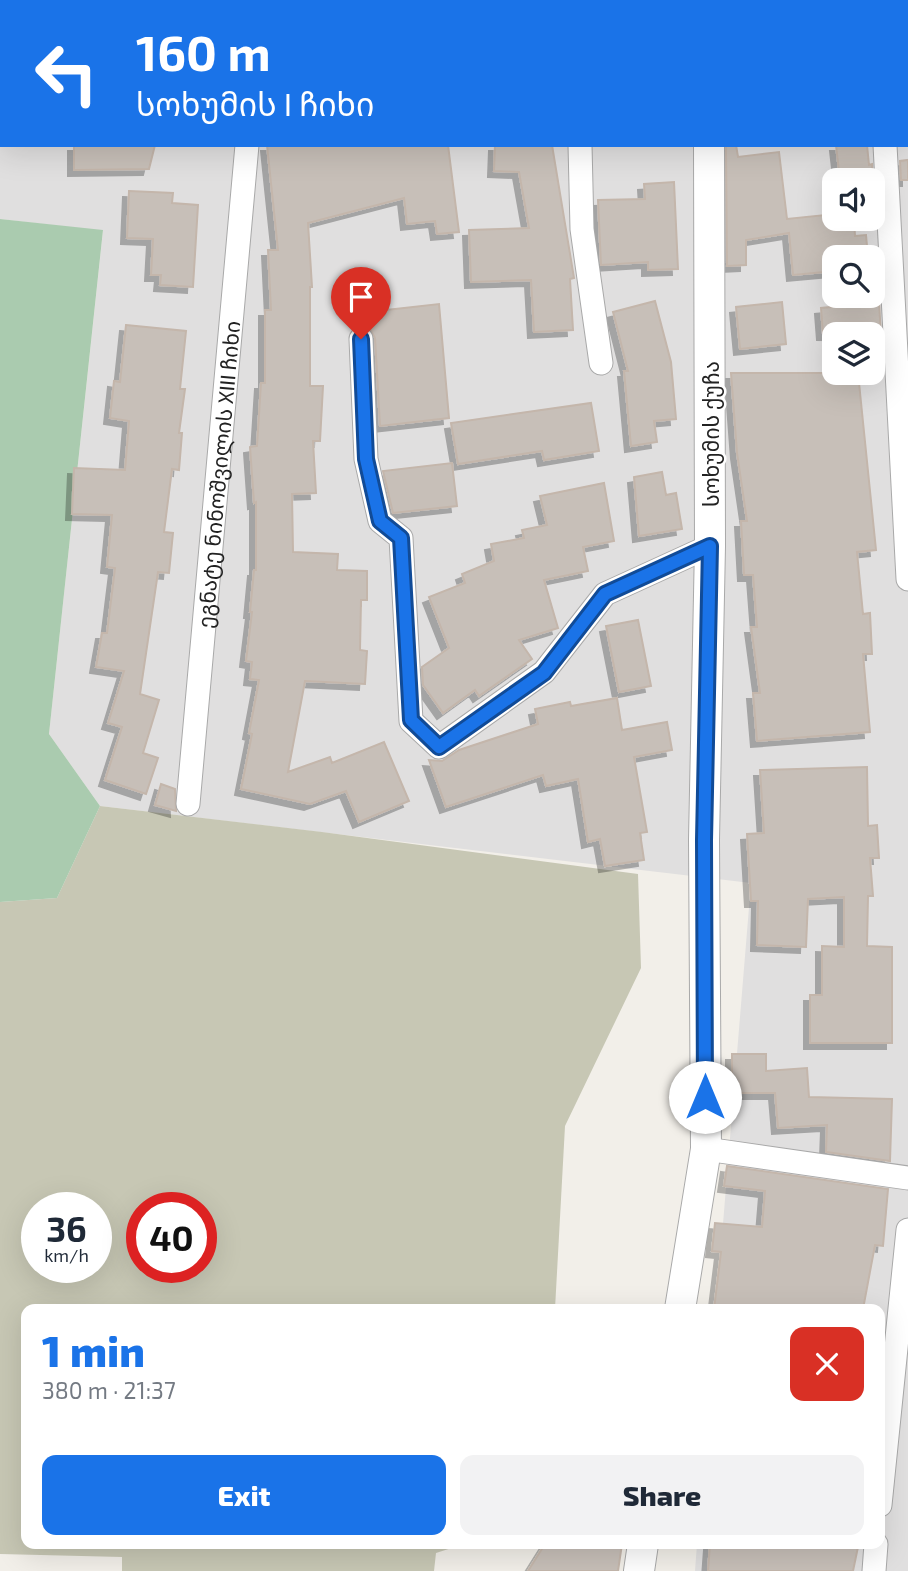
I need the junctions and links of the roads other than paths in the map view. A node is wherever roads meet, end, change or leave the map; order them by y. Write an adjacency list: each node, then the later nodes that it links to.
1 (247, 147): 9 (street, ეგნატე ნინოშვილის XIII ჩიხი)
2 (580, 147): 6 (street)
3 (709, 147): 7 (street, სოხუმის ქუჩა)
4 (885, 147): 8 (street)
5 (361, 339): 7 (street)
6 (601, 362)
7 (710, 546): 10 (street, სოხუმის ქუჩა)
8 (908, 579)
9 (188, 804)
10 (706, 1149): 11 (street); 13 (street, სოხუმის ქუჩა)
11 (908, 1178)
12 (908, 1230): 14 (street)
13 (681, 1304)
14 (885, 1456)
15 (642, 1549): 17 (street)
16 (876, 1549): 18 (street)
17 (639, 1571)
18 (874, 1571)

